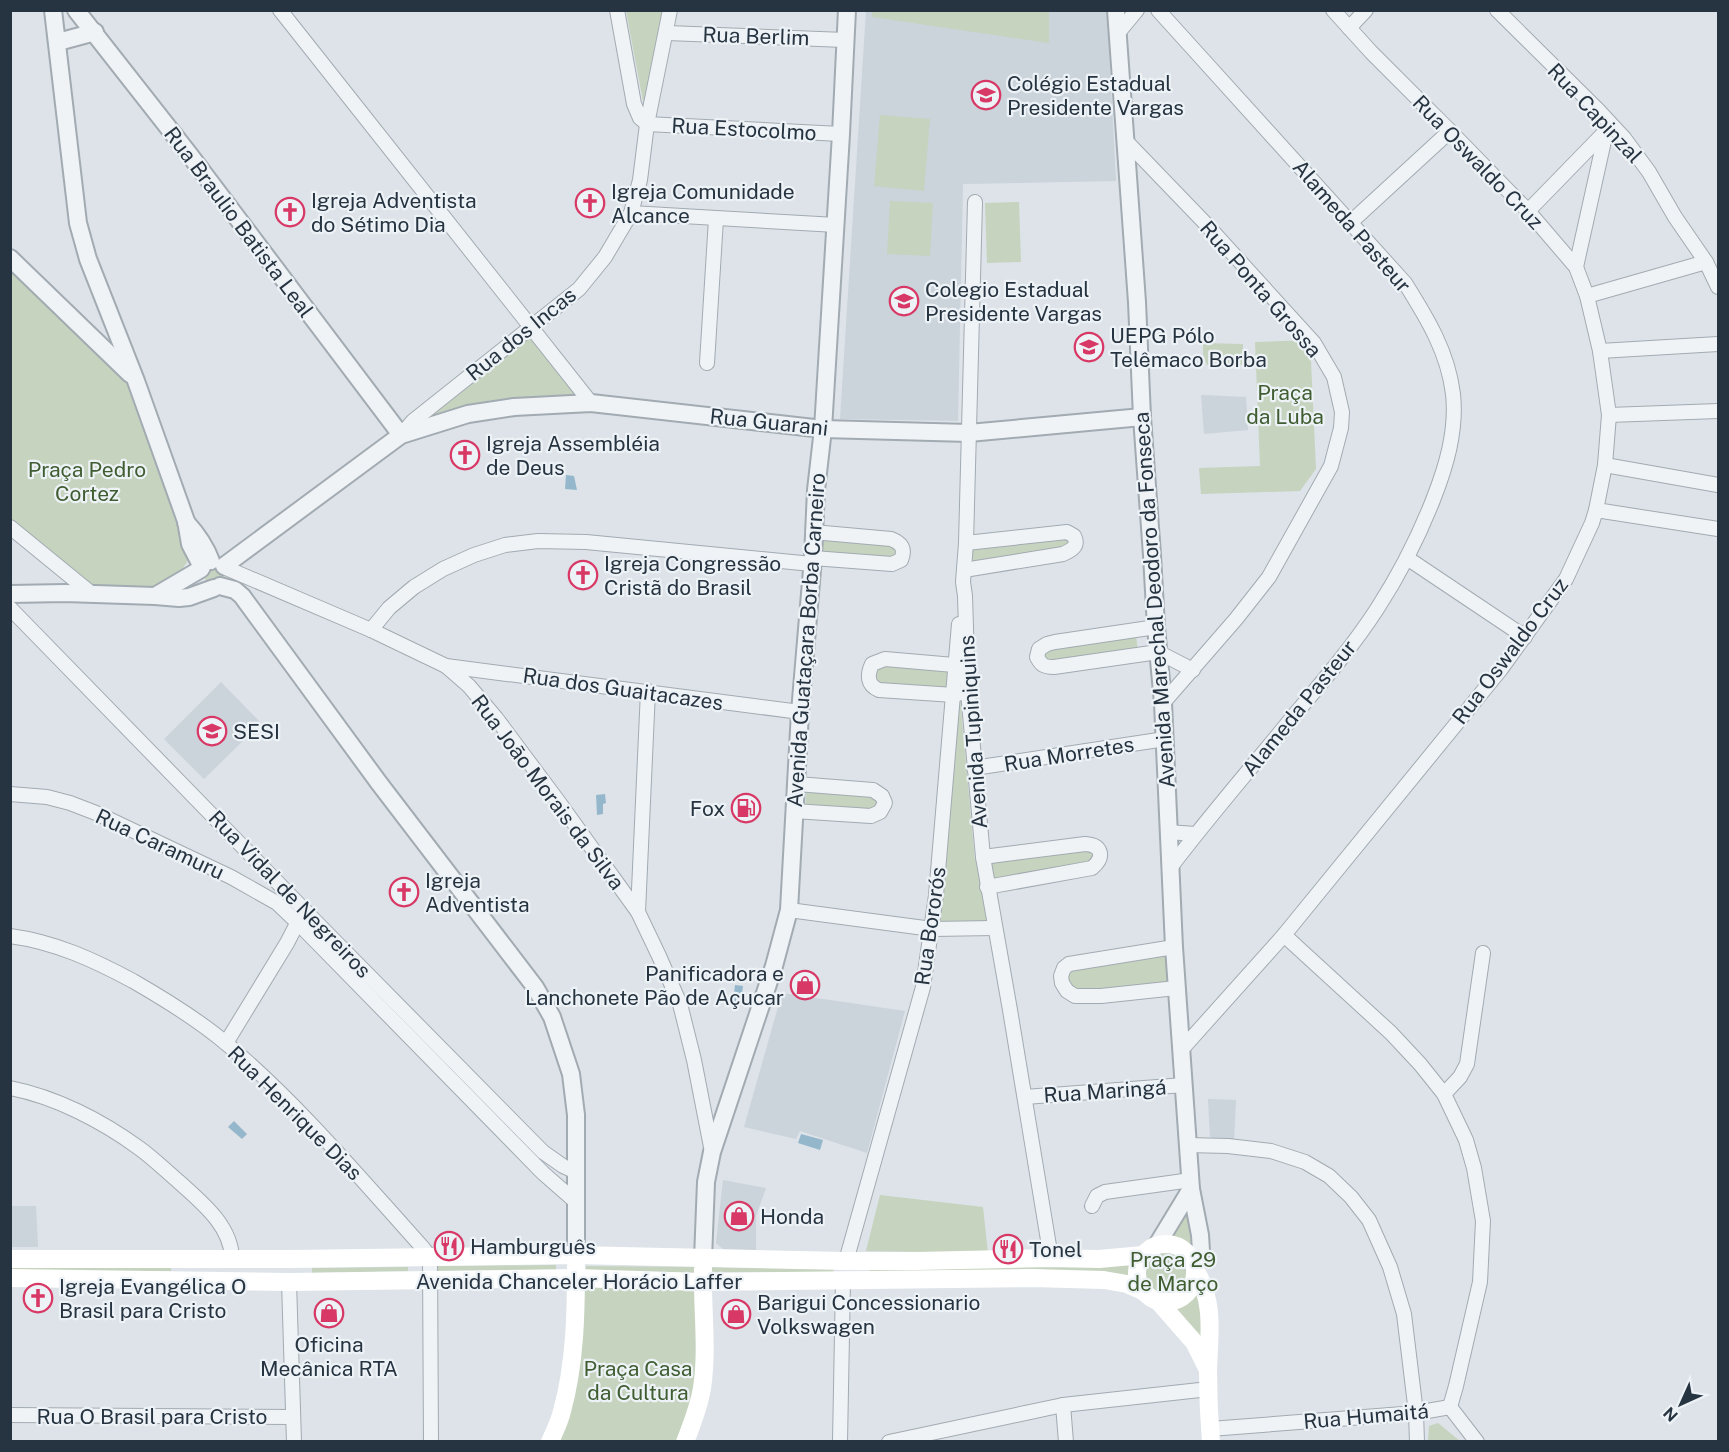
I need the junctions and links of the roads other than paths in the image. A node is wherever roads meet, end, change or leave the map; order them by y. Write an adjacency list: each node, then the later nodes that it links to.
1 (54, 10): 18 (street)
2 (76, 10): 14 (street, Rua Braulio Batista Leal)
3 (280, 10): 35 (street)
4 (617, 10): 19 (street)
5 (670, 10): 15 (street, Rua dos Incas)
6 (847, 10): 17 (street, Avenida Guataçara Borba Carneiro)
7 (1116, 10): 16 (street, Avenida Marechal Deodoro da Fonseca)
8 (1137, 10): 16 (street)
9 (1158, 10): 28 (street, Alameda Pasteur)
10 (1333, 10): 13 (street, Rua Oswaldo Cruz)
11 (1366, 10): 13 (street)
12 (1497, 10): 20 (street, Rua Capinzal)
13 (1349, 28): 21 (street, Rua Oswaldo Cruz)
14 (95, 32): 18 (street); 46 (street, Rua Braulio Batista Leal)
15 (667, 33): 17 (street, Rua Berlim); 19 (street, Rua dos Incas)
16 (1118, 33): 23 (street, Avenida Marechal Deodoro da Fonseca)
17 (845, 40): 22 (street, Avenida Guataçara Borba Carneiro)
18 (58, 42): 39 (street)
19 (647, 124): 22 (street, Rua Estocolmo); 26 (street, Rua dos Incas)
20 (1608, 128): 25 (street); 31 (street, Rua Capinzal); 32 (street)
21 (1450, 131): 25 (street, Rua Oswaldo Cruz); 28 (street)
22 (841, 134): 29 (street, Avenida Guataçara Borba Carneiro)
23 (1125, 140): 43 (street, Avenida Marechal Deodoro da Fonseca); 69 (street, Rua Ponta Grossa)
24 (975, 202): 45 (street, Avenida Tupiniquins)
25 (1528, 211): 32 (street, Rua Oswaldo Cruz)
26 (631, 213): 27 (street); 35 (street, Rua dos Incas)
27 (716, 219): 29 (street); 38 (street)
28 (1351, 222): 54 (street, Alameda Pasteur)
29 (836, 225): 44 (street, Avenida Guataçara Borba Carneiro)
30 (10, 258): 39 (street)
31 (1706, 262): 33 (street, Rua Capinzal); 34 (street)
32 (1576, 267): 34 (street, Rua Oswaldo Cruz)
33 (1719, 287)
34 (1587, 297): 37 (street, Rua Oswaldo Cruz)
35 (530, 327): 40 (street); 46 (street, Rua dos Incas)
36 (1719, 344): 37 (street)
37 (1600, 351): 42 (street, Rua Oswaldo Cruz)
38 (707, 363)
39 (136, 381): 56 (street)
40 (591, 403): 44 (street, Rua Guarani); 46 (street, Rua Guarani)
41 (1719, 411): 42 (street)
42 (1609, 416): 47 (street, Rua Oswaldo Cruz)
43 (1142, 417): 45 (street, Rua Guarani); 63 (street, Avenida Marechal Deodoro da Fonseca)
44 (823, 429): 45 (street, Rua Guarani); 52 (street, Avenida Guataçara Borba Carneiro)
45 (969, 433): 53 (street, Avenida Tupiniquins)
46 (401, 435): 56 (street, Rua dos Incas)
47 (1605, 465): 48 (street); 49 (street, Rua Oswaldo Cruz)
48 (1719, 485)
49 (1596, 510): 51 (street); 65 (street, Rua Oswaldo Cruz)
50 (10, 527): 60 (street)
51 (1719, 529)
52 (813, 532): 55 (street, Avenida Guataçara Borba Carneiro); 55 (street)
53 (966, 543): 57 (street, Avenida Tupiniquins); 57 (street)
54 (1407, 558): 65 (street); 80 (street, Alameda Pasteur)
55 (812, 561): 64 (street); 73 (street, Avenida Guataçara Borba Carneiro)
56 (213, 566): 58 (street); 58 (street); 61 (street, Rua dos Incas); 64 (street, Rua João Morais da Silva)
57 (964, 576): 67 (street, Rua Bororós); 71 (street, Avenida Tupiniquins)
58 (217, 587): 61 (street); 103 (street)
59 (10, 594): 60 (street)
60 (92, 594): 61 (street)
61 (155, 596)
62 (10, 608): 84 (street, Rua Vidal de Negreiros)
63 (1156, 627): 66 (street, Avenida Marechal Deodoro da Fonseca); 66 (street)
64 (371, 630): 68 (street, Rua João Morais da Silva)
65 (1525, 637): 90 (street, Rua Oswaldo Cruz)
66 (1158, 652): 69 (street); 72 (street, Avenida Marechal Deodoro da Fonseca)
67 (954, 665): 71 (street, Rua Bororós); 71 (street)
68 (446, 666): 70 (street, Rua dos Guaitacazes); 86 (street, Rua João Morais da Silva)
69 (1193, 670): 72 (street, Rua Ponta Grossa)
70 (648, 691): 73 (street, Rua dos Guaitacazes); 86 (street)
71 (961, 693): 75 (street, Avenida Tupiniquins); 89 (street, Rua Bororós)
72 (1163, 703): 74 (street, Avenida Marechal Deodoro da Fonseca)
73 (800, 712): 76 (street, Avenida Guataçara Borba Carneiro)
74 (1165, 740): 75 (street, Rua Morretes); 79 (street, Avenida Marechal Deodoro da Fonseca)
75 (974, 768): 81 (street, Avenida Tupiniquins)
76 (797, 784): 78 (street, Avenida Guataçara Borba Carneiro); 78 (street)
77 (10, 794): 87 (street, Rua Caramuru)
78 (794, 811): 85 (street, Avenida Guataçara Borba Carneiro)
79 (1168, 832): 80 (street); 82 (street, Avenida Marechal Deodoro da Fonseca)
80 (1196, 834): 82 (street, Alameda Pasteur)
81 (983, 857): 83 (street, Avenida Tupiniquins); 83 (street)
82 (1170, 868): 92 (street, Avenida Marechal Deodoro da Fonseca)
83 (987, 886): 88 (street, Avenida Tupiniquins)
84 (304, 909): 87 (street); 103 (street, Rua Vidal de Negreiros)
85 (789, 910): 89 (street); 102 (street, Avenida Guataçara Borba Carneiro)
86 (638, 912): 102 (street, Rua João Morais da Silva)
87 (298, 922): 95 (street); 105 (street, Rua Vidal de Negreiros)
88 (995, 928): 89 (street); 100 (street, Avenida Tupiniquins)
89 (932, 929): 114 (street, Rua Bororós)
90 (1284, 935): 96 (street, Rua Oswaldo Cruz); 99 (street)
91 (10, 936): 95 (street, Rua Henrique Dias)
92 (1174, 947): 94 (street, Avenida Marechal Deodoro da Fonseca); 94 (street)
93 (1483, 953): 99 (street)
94 (1176, 988): 96 (street, Avenida Marechal Deodoro da Fonseca)
95 (226, 1043): 109 (street, Rua Henrique Dias)
96 (1182, 1049): 97 (street, Avenida Marechal Deodoro da Fonseca)
97 (1184, 1085): 100 (street, Rua Maringá); 101 (street, Avenida Marechal Deodoro da Fonseca)
98 (10, 1088): 110 (street)
99 (1444, 1094): 125 (street)
100 (1025, 1097): 112 (street, Avenida Tupiniquins)
101 (1188, 1145): 104 (street, Avenida Marechal Deodoro da Fonseca); 126 (street)
102 (712, 1152): 111 (street, Avenida Guataçara Borba Carneiro)
103 (576, 1172): 105 (street)
104 (1191, 1184): 106 (street); 107 (street); 115 (street, Avenida Marechal Deodoro da Fonseca)
105 (575, 1201): 108 (street)
106 (1092, 1206)
107 (1150, 1250): 112 (main road, Avenida Chanceler Horácio Laffer); 115 (main road); 122 (main road)
108 (576, 1255): 109 (main road, Avenida Chanceler Horácio Laffer); 111 (main road, Avenida Chanceler Horácio Laffer); 117 (main road)
109 (430, 1257): 110 (main road, Avenida Chanceler Horácio Laffer); 118 (street)
110 (232, 1258): 113 (main road, Avenida Chanceler Horácio Laffer)
111 (703, 1258): 114 (main road, Avenida Chanceler Horácio Laffer); 121 (main road)
112 (1051, 1258): 114 (main road, Avenida Chanceler Horácio Laffer)
113 (10, 1259)
114 (846, 1261)
115 (1196, 1269): 122 (main road); 123 (main road, Avenida Marechal Deodoro da Fonseca)
116 (10, 1278): 120 (main road, Avenida Chanceler Horácio Laffer)
117 (576, 1278): 118 (main road, Avenida Chanceler Horácio Laffer); 121 (main road, Avenida Chanceler Horácio Laffer); 133 (main road)
118 (430, 1280): 120 (main road, Avenida Chanceler Horácio Laffer); 132 (street)
119 (843, 1280): 121 (main road, Avenida Chanceler Horácio Laffer); 122 (main road, Avenida Chanceler Horácio Laffer); 135 (street)
120 (290, 1282): 128 (street)
121 (702, 1282): 134 (main road)
122 (1151, 1297): 123 (main road, Avenida Marechal Deodoro da Fonseca)
123 (1208, 1380): 124 (street); 130 (main road, Avenida Marechal Deodoro da Fonseca)
124 (1063, 1405): 129 (street); 137 (street)
125 (1450, 1407): 126 (street, Rua Humaitá); 139 (street)
126 (1416, 1413): 130 (street, Rua Humaitá); 138 (street)
127 (10, 1415): 128 (street, Rua O Brasil para Cristo)
128 (293, 1417): 131 (street)
129 (955, 1434): 136 (street)
130 (1210, 1435)
131 (294, 1442)
132 (431, 1442)
133 (550, 1442)
134 (685, 1442)
135 (840, 1442)
136 (889, 1442)
137 (1066, 1442)
138 (1417, 1442)
139 (1476, 1442)

